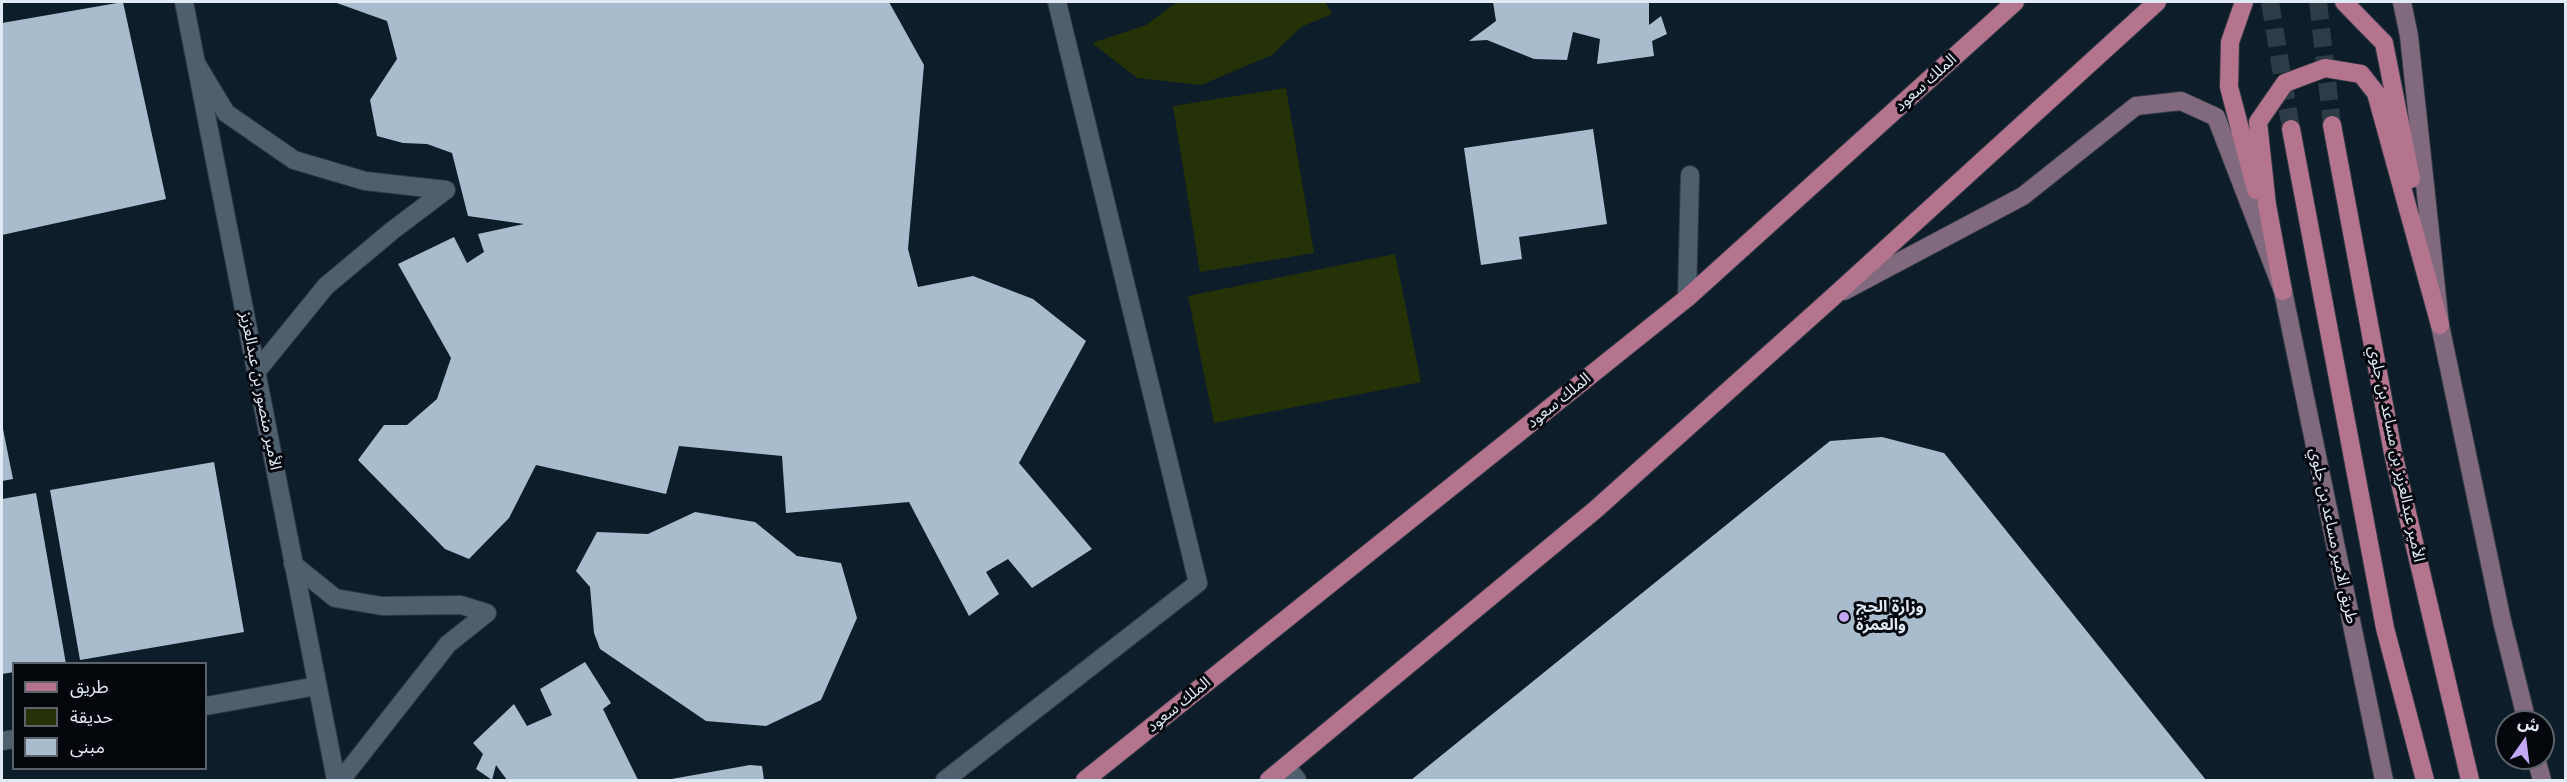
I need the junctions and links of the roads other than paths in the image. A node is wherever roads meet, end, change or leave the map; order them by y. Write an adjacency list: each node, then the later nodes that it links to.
1 (184, 2): 8 (street, الأمير منصور بن عبدالعزيز)
2 (1057, 2): 23 (street)
3 (2016, 2): 14 (main road, الملك سعود)
4 (2156, 2): 13 (main road)
5 (2244, 2): 12 (main road)
6 (2344, 2): 15 (main road)
7 (2402, 2): 15 (main road)
8 (197, 64): 16 (street, الأمير منصور بن عبدالعزيز); 16 (street)
9 (2332, 125): 28 (main road, الأمير عبدالعزيز بن مساعد بن جلوي)
10 (2291, 129): 27 (main road)
11 (1690, 175): 14 (street)
12 (2283, 291): 13 (main road, طريق الامير مساعد بن جلوي); 15 (main road); 26 (main road, طريق الامير مساعد بن جلوي)
13 (1833, 297): 21 (main road)
14 (1687, 298): 24 (main road, الملك سعود)
15 (2440, 325): 20 (main road)
16 (256, 372): 17 (street, الأمير منصور بن عبدالعزيز)
17 (293, 564): 18 (street, الأمير منصور بن عبدالعزيز); 22 (street)
18 (317, 686): 19 (street); 22 (street, الأمير منصور بن عبدالعزيز)
19 (207, 706)
20 (2524, 710)
21 (1292, 774): 25 (main road)
22 (338, 780)
23 (945, 780)
24 (1085, 780)
25 (1269, 780)
26 (2384, 780)
27 (2425, 780)
28 (2470, 780)

